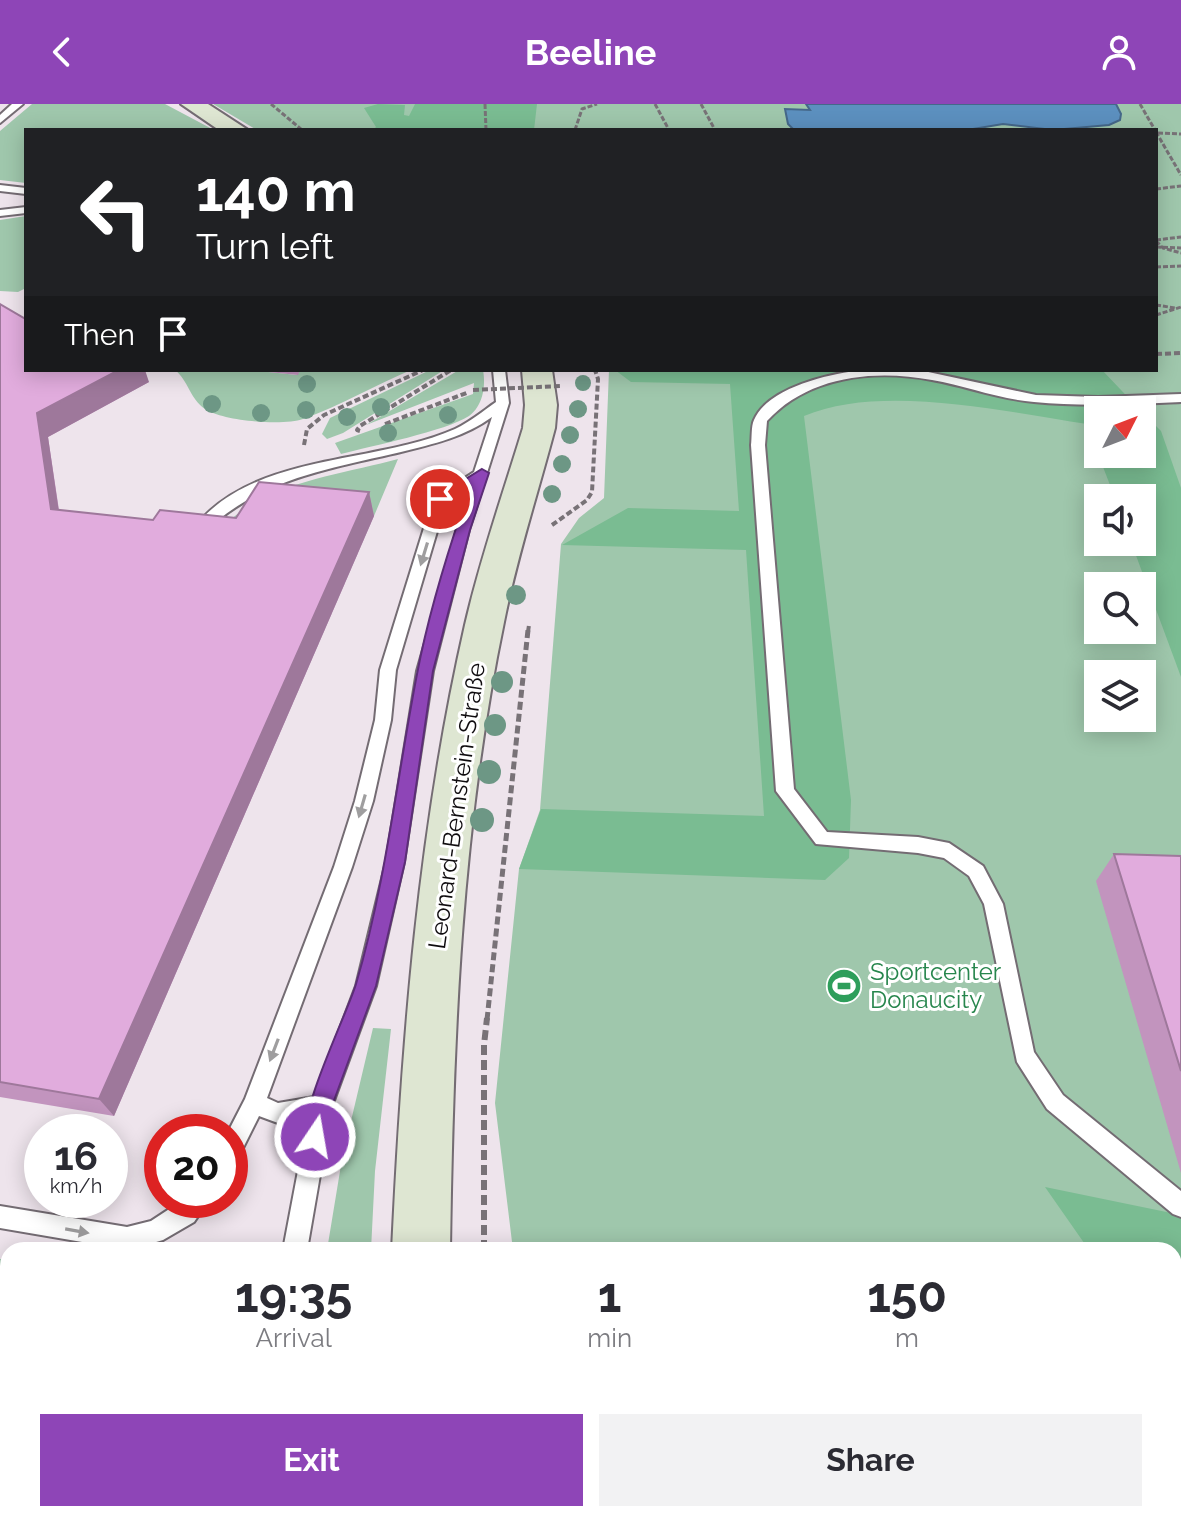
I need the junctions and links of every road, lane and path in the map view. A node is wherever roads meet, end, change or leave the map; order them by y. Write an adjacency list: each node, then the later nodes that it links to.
1 (18, 104): 9 (lane)
2 (192, 104): 10 (main road)
3 (271, 104): 11 (path)
4 (485, 104): 12 (path)
5 (597, 104): 13 (path)
6 (655, 104): 14 (path)
7 (701, 104): 15 (path)
8 (1140, 104): 16 (path)
9 (0, 120)
10 (233, 128)
11 (300, 128)
12 (486, 128)
13 (576, 128)
14 (668, 128)
15 (714, 128)
16 (1154, 128)
17 (1158, 132): 18 (path)
18 (1181, 134)
19 (1158, 135): 20 (path)
20 (1181, 175)
21 (1181, 186): 23 (path)
22 (0, 188): 24 (lane)
23 (1158, 189)
24 (24, 191)
25 (0, 197): 26 (lane)
26 (24, 200)
27 (24, 210): 28 (lane)
28 (0, 213)
29 (1181, 237): 30 (path)
30 (1158, 240)
31 (1158, 242): 33 (path)
32 (1158, 247): 33 (path)
33 (1163, 248): 34 (path)
34 (1181, 251)
35 (1181, 266): 36 (path)
36 (1158, 267)
37 (1158, 305): 38 (path)
38 (1179, 308): 39 (path)
39 (1158, 314)
40 (1181, 353): 41 (path)
41 (1158, 354)
42 (419, 372): 50 (path)
43 (448, 372): 46 (path, bridge)
44 (499, 372): 48 (lane)
45 (596, 372): 51 (path)
46 (549, 378): 61 (main road, Leonard-Bernstein-Straße)
47 (1181, 398): 57 (lane)
48 (503, 403): 49 (lane); 50 (lane)
49 (482, 473): 54 (lane, one-way to 54); 55 (lane)
50 (299, 474): 52 (lane)
51 (547, 528)
52 (200, 529)
53 (529, 624): 62 (path)
54 (254, 1104): 55 (lane); 56 (lane)
55 (321, 1106): 60 (lane)
56 (248, 1116)
57 (1181, 1206)
58 (0, 1217): 59 (lane, one-way to 59)
59 (179, 1218)
60 (296, 1240)
61 (421, 1242)
62 (484, 1242)

